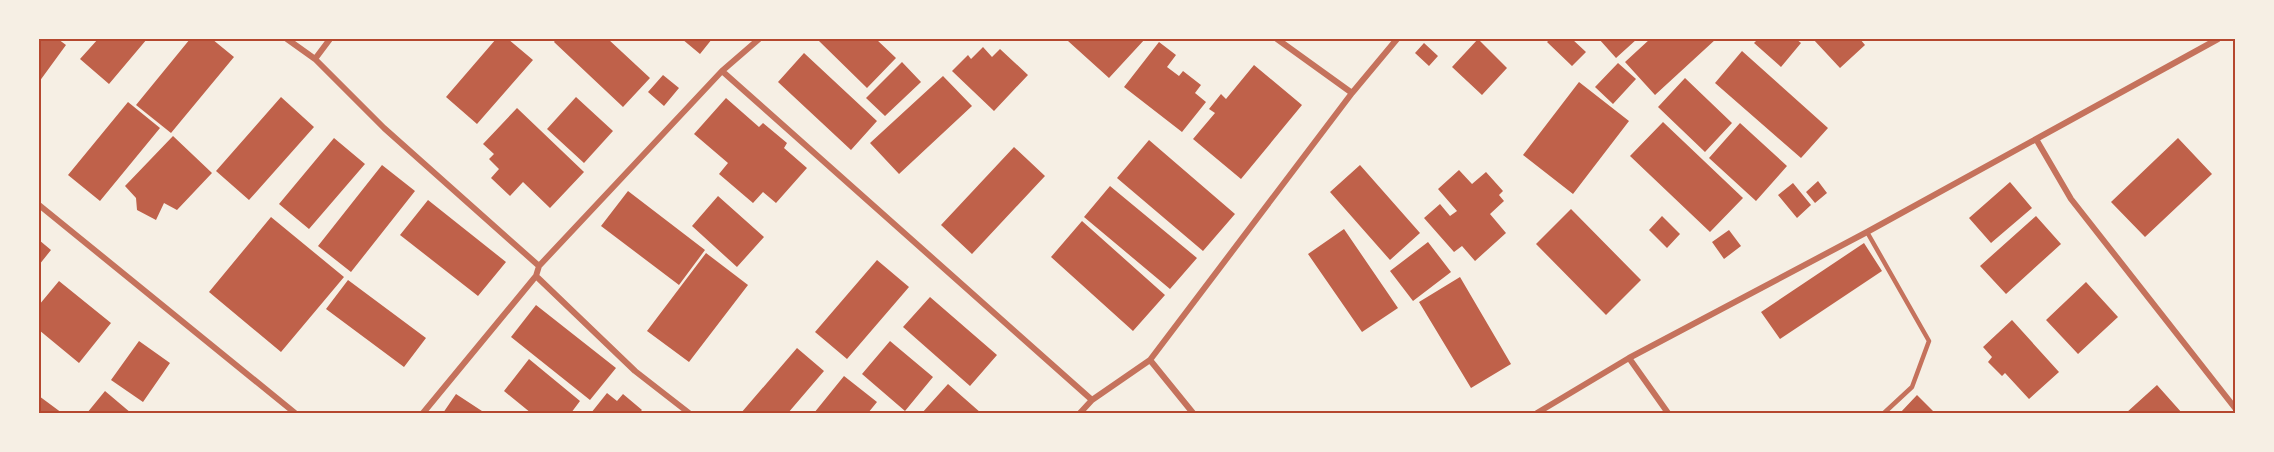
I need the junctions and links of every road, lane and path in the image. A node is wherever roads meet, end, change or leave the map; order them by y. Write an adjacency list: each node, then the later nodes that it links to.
1 (287, 39): 7 (street)
2 (330, 39): 7 (street)
3 (759, 39): 8 (street)
4 (1276, 39): 9 (street)
5 (1397, 39): 9 (street)
6 (2218, 39): 10 (street)
7 (315, 59): 13 (street)
8 (722, 71): 13 (street); 17 (street)
9 (1352, 93): 16 (street)
10 (2036, 139): 12 (street); 18 (street)
11 (39, 205): 19 (street)
12 (1867, 232): 15 (street); 26 (lane)
13 (539, 266): 14 (street)
14 (536, 276): 20 (street); 21 (street)
15 (1629, 358): 24 (street); 25 (street)
16 (1150, 360): 17 (street); 23 (street)
17 (1092, 400): 22 (street)
18 (2235, 408)
19 (295, 413)
20 (423, 413)
21 (689, 413)
22 (1080, 413)
23 (1193, 413)
24 (1537, 413)
25 (1668, 413)
26 (1884, 413)

